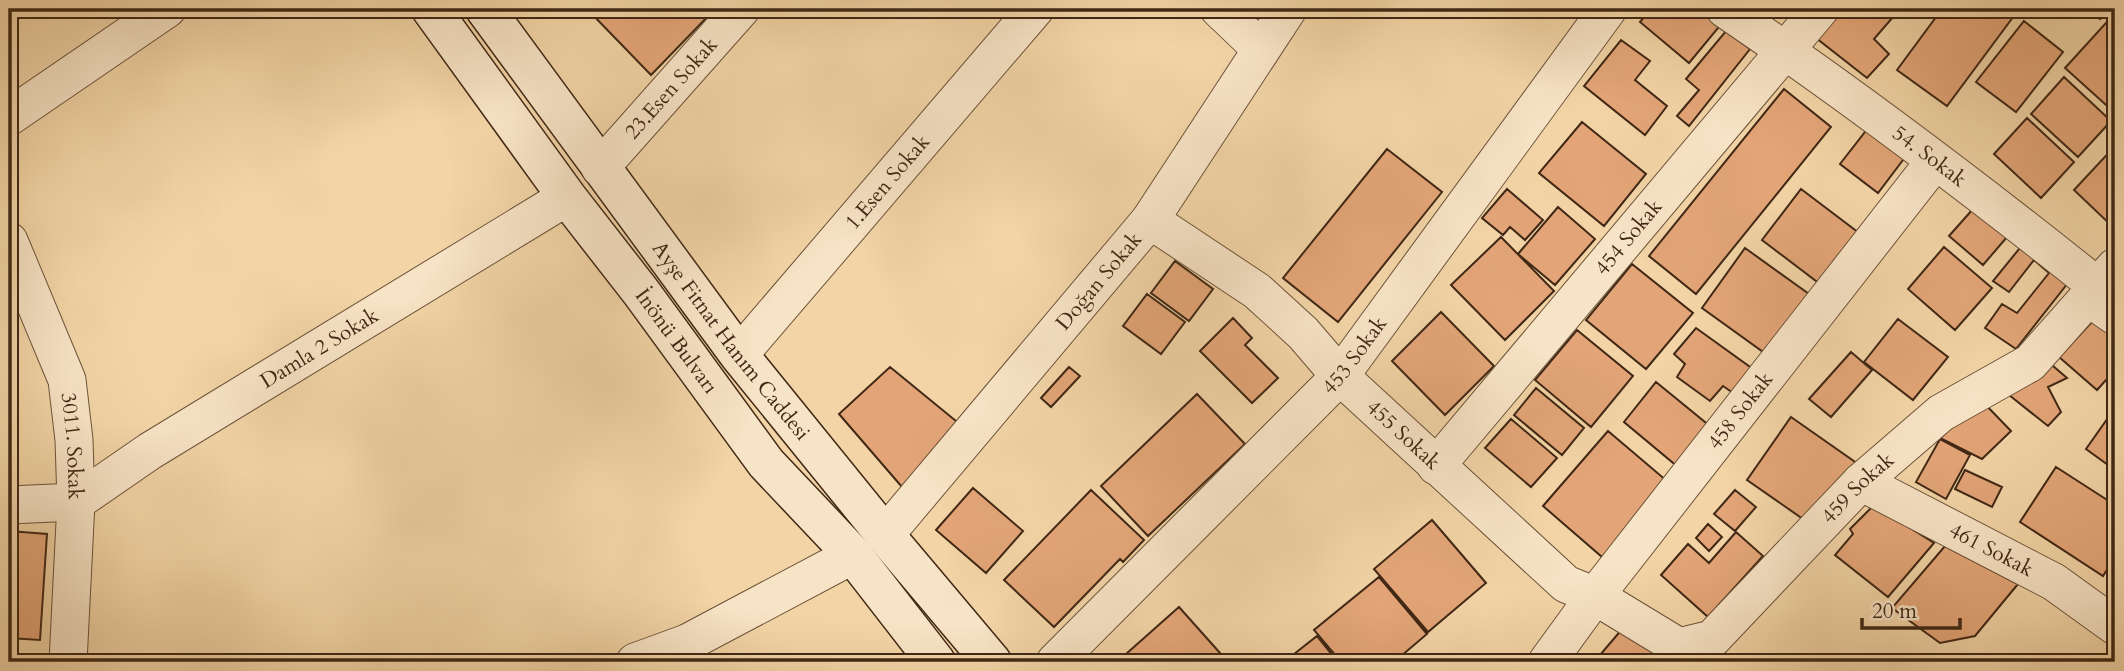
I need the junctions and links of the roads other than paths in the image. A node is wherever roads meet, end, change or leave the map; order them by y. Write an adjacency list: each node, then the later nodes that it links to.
1 (167, 9): 13 (street)
2 (431, 9): 16 (main road, İnönü Bulvarı)
3 (741, 9): 15 (street, 23.Esen Sokak)
4 (1035, 9): 20 (street, 1.Esen Sokak)
5 (1219, 9): 11 (street)
6 (1288, 9): 11 (street, Doğan Sokak)
7 (1608, 9): 21 (street, 453 Sokak)
8 (1726, 9): 12 (street, 54. Sokak)
9 (1820, 9): 12 (street, 454 Sokak)
10 (494, 12): 15 (main road, Ayşe Fitnat Hanım Caddesi)
11 (1261, 49): 17 (street, Doğan Sokak)
12 (1787, 51): 14 (street, 54. Sokak); 22 (street, 454 Sokak)
13 (9, 117)
14 (1936, 161): 19 (street, 54. Sokak); 27 (street, 458 Sokak)
15 (600, 168): 20 (main road, Ayşe Fitnat Hanım Caddesi)
16 (567, 197): 24 (street, Damla 2 Sokak); 26 (main road, İnönü Bulvarı)
17 (1150, 220): 21 (street, 455 Sokak); 26 (street, Doğan Sokak)
18 (9, 241): 24 (street, 3011. Sokak)
19 (2109, 290): 23 (street, 459 Sokak)
20 (739, 355): 26 (main road, Ayşe Fitnat Hanım Caddesi)
21 (1340, 376): 22 (street, 455 Sokak); 33 (street, 453 Sokak)
22 (1436, 466): 27 (street, 455 Sokak)
23 (1861, 482): 27 (street, 459 Sokak); 28 (street, 461 Sokak)
24 (76, 502): 25 (street); 29 (street, 3011. Sokak)
25 (9, 505)
26 (869, 545): 30 (street); 31 (main road, İnönü Bulvarı); 32 (main road, Ayşe Fitnat Hanım Caddesi)
27 (1595, 596): 34 (street, 458 Sokak)
28 (2115, 626)
29 (68, 662)
30 (635, 662)
31 (936, 662)
32 (992, 662)
33 (1055, 662)
34 (1547, 662)

